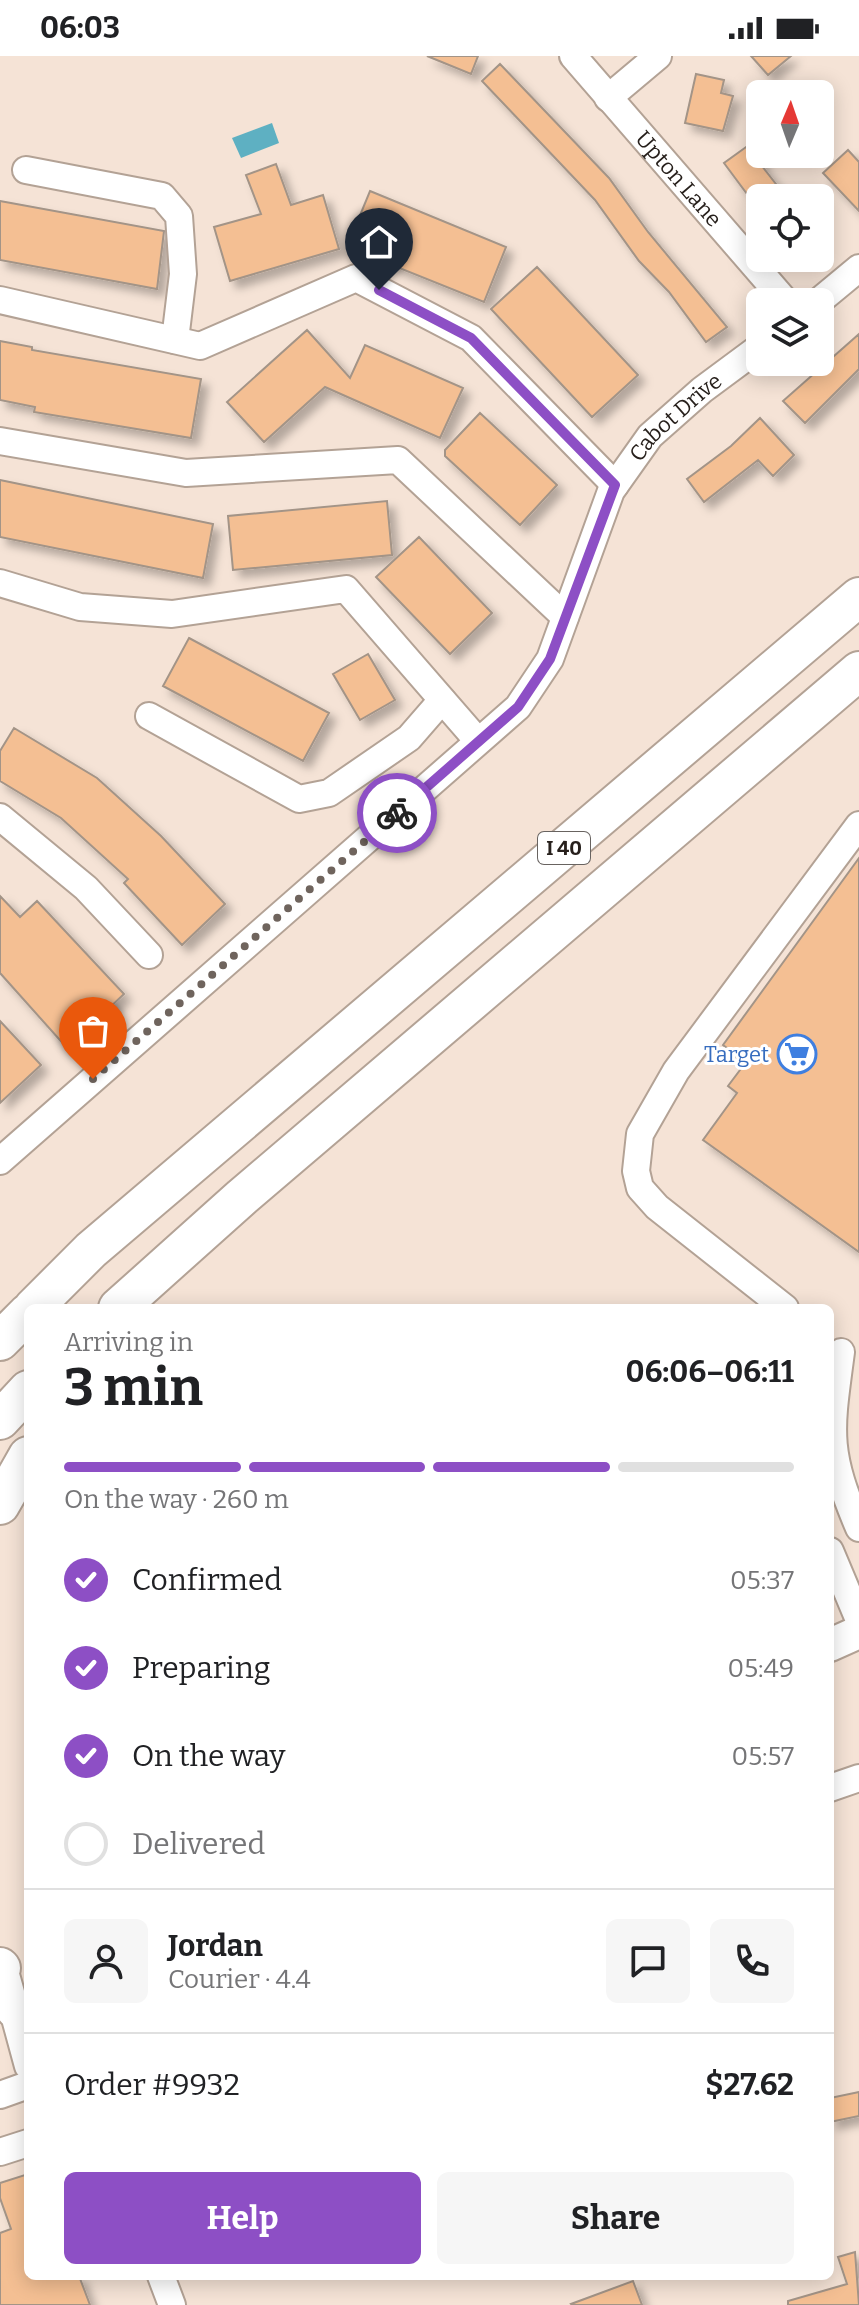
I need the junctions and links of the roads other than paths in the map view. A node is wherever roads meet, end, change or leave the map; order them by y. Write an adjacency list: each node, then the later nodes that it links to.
1 (573, 56): 3 (street, Upton Lane)
2 (658, 56): 3 (street)
3 (608, 98): 6 (street, Upton Lane)
4 (26, 170): 9 (street)
5 (859, 268): 7 (street)
6 (774, 288)
7 (834, 289)
8 (0, 300): 9 (street)
9 (175, 340): 12 (street)
10 (746, 357): 12 (street, Cabot Drive)
11 (0, 441): 15 (street)
12 (615, 485): 15 (street, Cabot Drive)
13 (0, 583): 17 (street)
14 (859, 597): 25 (highway, I 40)
15 (565, 617): 19 (street, Cabot Drive)
16 (859, 671): 24 (highway, I 40)
17 (442, 700): 18 (street); 19 (street)
18 (149, 716)
19 (478, 741): 23 (street, Cabot Drive)
20 (0, 817): 22 (street)
21 (859, 825): 28 (street)
22 (149, 955)
23 (0, 1161)
24 (242, 1197): 26 (highway, I 40); 27 (highway)
25 (37, 1304)
26 (122, 1304)
27 (150, 1304)
28 (780, 1304)
29 (24, 1317): 30 (highway)
30 (0, 1341)
31 (844, 1351): 34 (street)
32 (24, 1394): 33 (highway)
33 (0, 1420)
34 (834, 1421)
35 (834, 1459): 38 (street)
36 (24, 1463): 37 (highway)
37 (0, 1505)
38 (859, 1528)
39 (834, 1561): 40 (street)
40 (859, 1620)
41 (859, 1632): 42 (main road)
42 (834, 1643)
43 (859, 1778): 44 (street)
44 (834, 1787)
45 (24, 1958): 46 (main road)
46 (0, 1968): 47 (main road)
47 (14, 2011): 48 (street)
48 (24, 2050)
49 (24, 2086): 50 (street)
50 (0, 2095)
51 (24, 2144): 52 (street)
52 (0, 2152)
53 (163, 2280): 54 (street)
54 (172, 2305)

